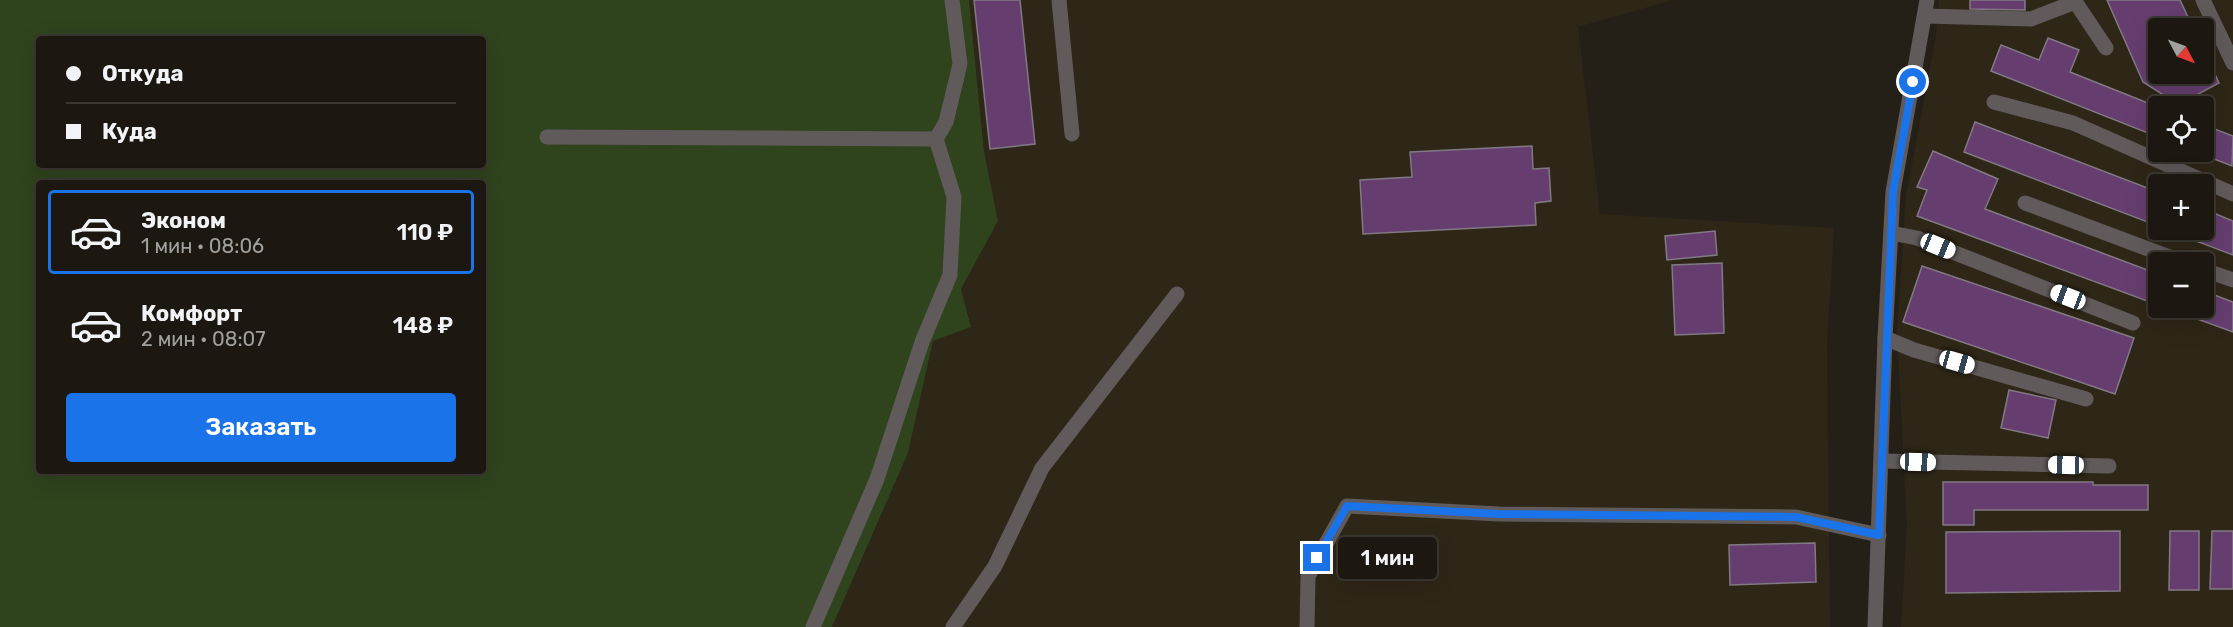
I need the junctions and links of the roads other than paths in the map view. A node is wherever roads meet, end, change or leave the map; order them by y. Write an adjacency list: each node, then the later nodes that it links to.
1 (952, 0): 11 (lane)
2 (1059, 0): 9 (lane)
3 (2203, 0): 7 (lane)
4 (2074, 1): 5 (lane); 6 (lane)
5 (1926, 8): 14 (lane)
6 (2106, 48)
7 (2233, 63)
8 (1994, 102): 12 (lane)
9 (1072, 134)
10 (547, 137): 11 (lane)
11 (936, 140): 25 (lane)
12 (2233, 194)
13 (2025, 203): 15 (lane)
14 (1891, 233): 19 (lane); 20 (lane)
15 (2156, 252)
16 (2214, 273): 17 (lane)
17 (2233, 280)
18 (1177, 294): 26 (lane)
19 (2133, 323)
20 (1885, 338): 21 (lane); 22 (lane)
21 (2086, 399)
22 (1882, 461): 23 (lane); 24 (lane)
23 (2109, 466)
24 (1879, 535): 27 (lane); 28 (lane)
25 (813, 627)
26 (953, 627)
27 (1307, 627)
28 (1875, 627)

